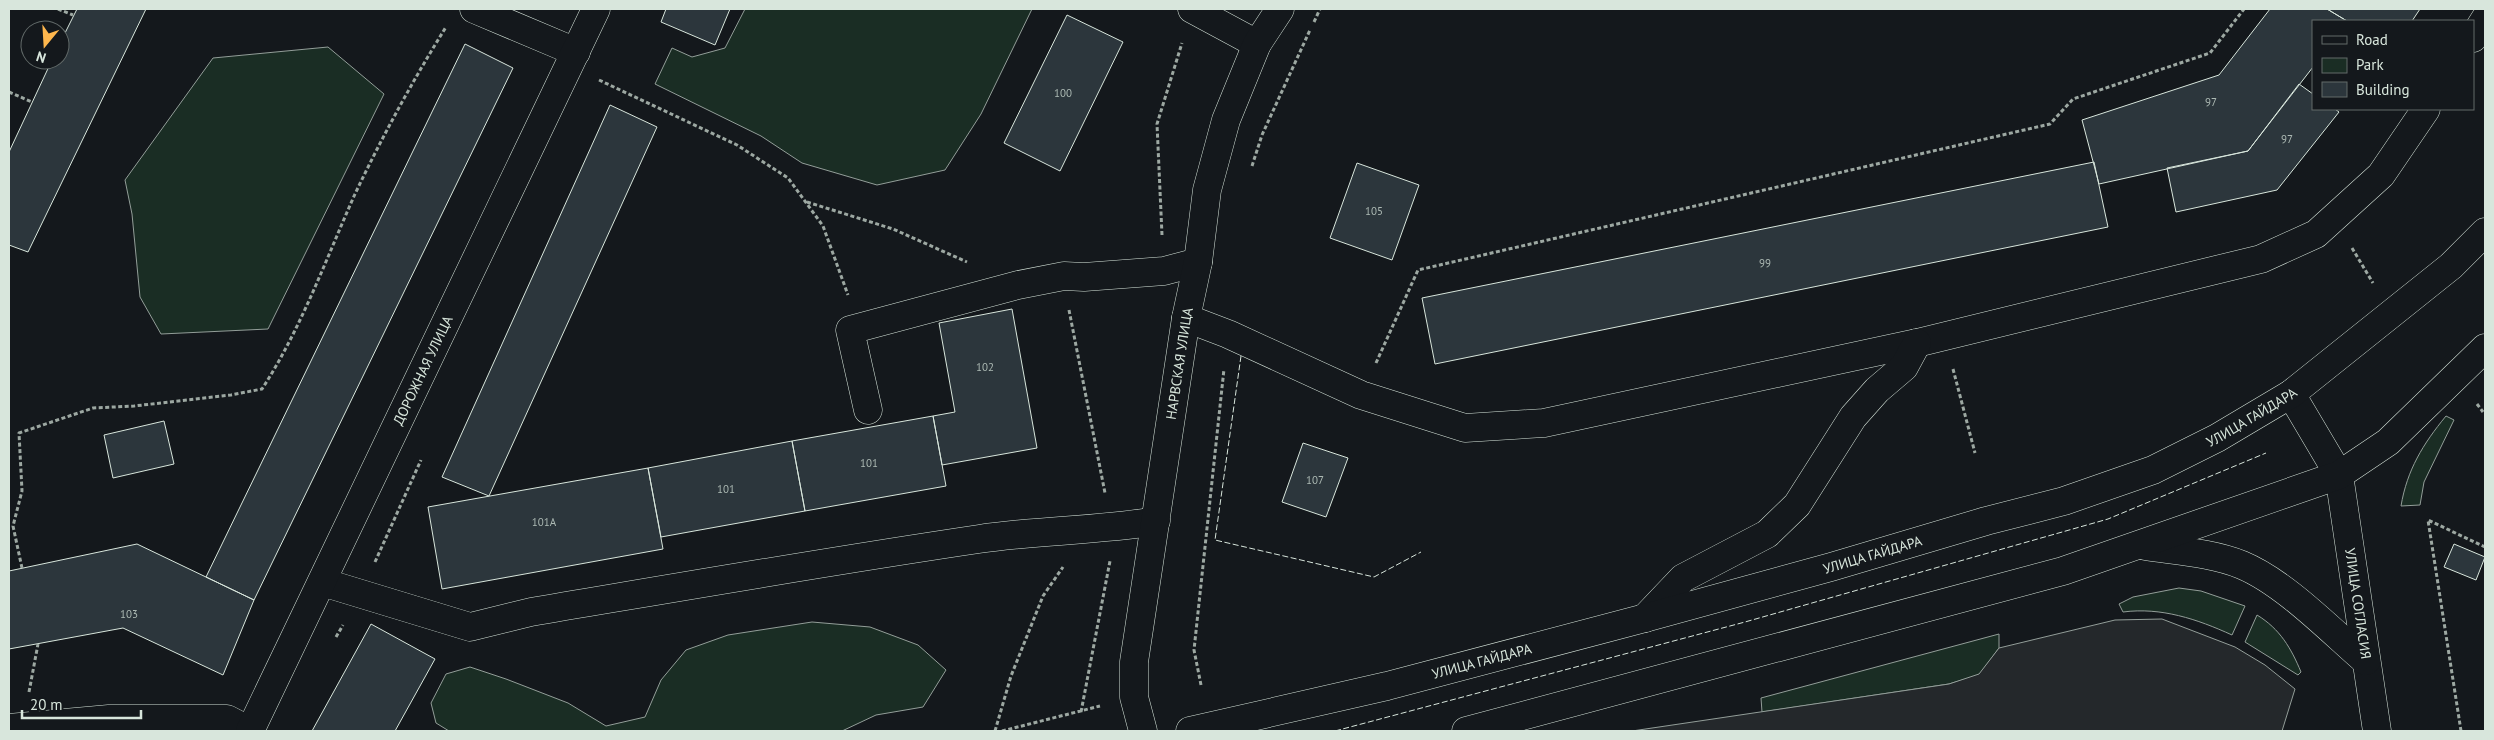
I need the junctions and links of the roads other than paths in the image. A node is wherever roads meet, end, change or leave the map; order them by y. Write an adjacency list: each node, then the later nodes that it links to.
1 (474, 9): 8 (main road)
2 (596, 9): 8 (main road, ДОРОЖНАЯ УЛИЦА)
3 (1192, 9): 7 (main road)
4 (1280, 9): 7 (main road, НАРВСКАЯ УЛИЦА)
5 (2485, 19): 6 (main road)
6 (2474, 36)
7 (1257, 44): 11 (main road, НАРВСКАЯ УЛИЦА)
8 (573, 59): 20 (main road, ДОРОЖНАЯ УЛИЦА)
9 (2425, 110): 13 (main road)
10 (2485, 232): 15 (main road, УЛИЦА ГАЙДАРА)
11 (1198, 262): 12 (main road, НАРВСКАЯ УЛИЦА); 16 (main road)
12 (1186, 318): 13 (main road); 18 (main road, НАРВСКАЯ УЛИЦА)
13 (1917, 343): 21 (main road)
14 (2485, 348): 17 (main road)
15 (2291, 394): 17 (main road); 21 (main road, УЛИЦА ГАЙДАРА)
16 (868, 410)
17 (2339, 475): 19 (main road); 22 (main road, УЛИЦА СОГЛАСИЯ)
18 (1156, 522): 20 (main road); 25 (main road, НАРВСКАЯ УЛИЦА)
19 (2139, 546): 22 (main road); 27 (main road)
20 (322, 582): 24 (main road, ДОРОЖНАЯ УЛИЦА)
21 (1645, 618): 26 (main road, УЛИЦА ГАЙДАРА)
22 (2366, 661): 28 (main road, УЛИЦА СОГЛАСИЯ)
23 (15, 727): 24 (main road)
24 (250, 731)
25 (1143, 731)
26 (1190, 731)
27 (1466, 731)
28 (2377, 731)

